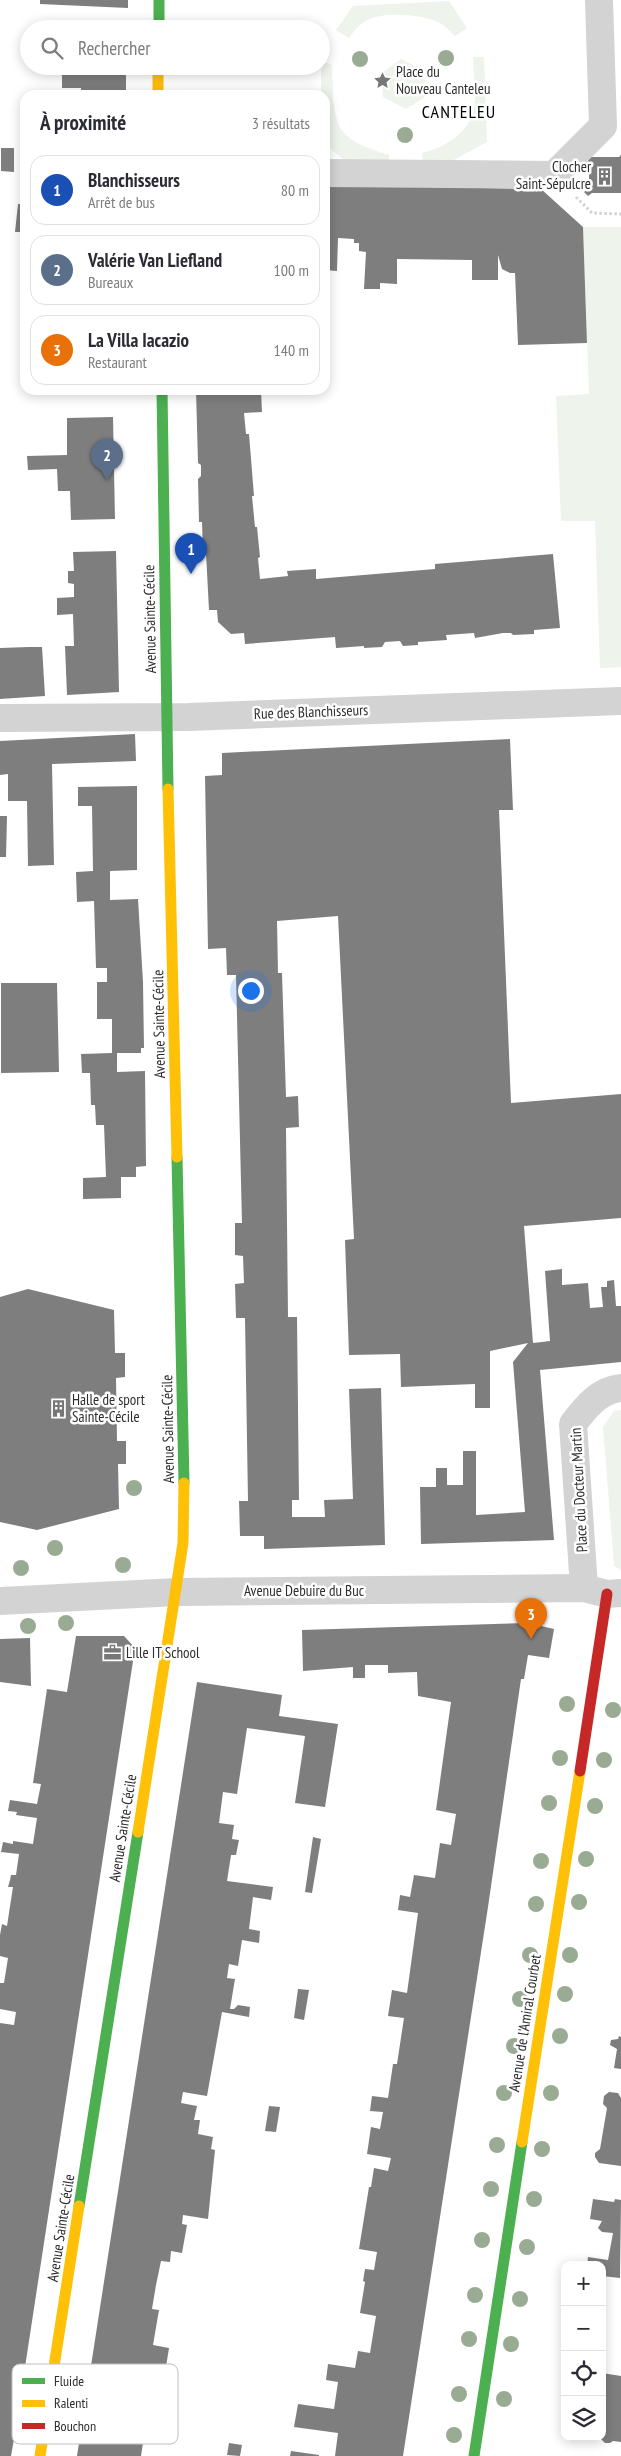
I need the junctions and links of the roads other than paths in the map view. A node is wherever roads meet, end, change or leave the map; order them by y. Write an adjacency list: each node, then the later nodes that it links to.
1 (159, 0): 3 (street)
2 (599, 0): 6 (street)
3 (158, 20)
4 (158, 75): 5 (street)
5 (158, 90)
6 (330, 173)
7 (162, 395): 9 (street, Avenue Sainte-Cécile)
8 (621, 701): 9 (street, Rue des Blanchisseurs)
9 (166, 716): 10 (street, Rue des Blanchisseurs); 12 (street, Avenue Sainte-Cécile)
10 (0, 718)
11 (621, 1388): 13 (street, Place du Docteur Martin)
12 (177, 1592): 13 (street, Avenue Debuire du Buc); 14 (street, Avenue Debuire du Buc); 15 (street, Avenue Sainte-Cécile)
13 (604, 1592): 16 (street, Avenue de l'Amiral Courbet)
14 (0, 1601)
15 (54, 2364)
16 (474, 2456)

